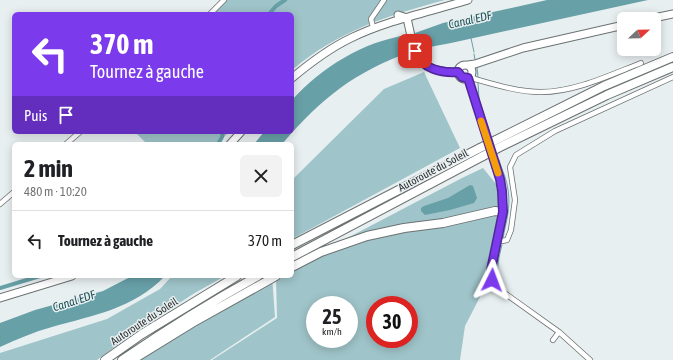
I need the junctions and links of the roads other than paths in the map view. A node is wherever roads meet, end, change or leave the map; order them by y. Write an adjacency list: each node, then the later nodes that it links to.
1 (224, 0): 5 (street)
2 (384, 0): 9 (street)
3 (462, 0): 8 (main road)
4 (468, 0): 8 (main road)
5 (212, 12)
6 (673, 14): 7 (main road)
7 (661, 16)
8 (403, 17): 9 (main road); 15 (main road)
9 (374, 26): 16 (main road); 17 (main road)
10 (617, 27): 14 (main road)
11 (673, 57): 23 (highway, Autoroute du Soleil)
12 (642, 63): 14 (street)
13 (673, 67): 23 (highway, Autoroute du Soleil)
14 (471, 71): 15 (main road); 15 (main road); 27 (street)
15 (458, 72)
16 (294, 75)
17 (294, 76)
18 (673, 77): 28 (street)
19 (78, 134): 21 (street)
20 (239, 134): 22 (main road)
21 (68, 142)
22 (232, 142)
23 (497, 144): 24 (highway, Autoroute du Soleil, bridge)
24 (482, 152): 29 (highway, Autoroute du Soleil); 30 (highway, Autoroute du Soleil)
25 (12, 194): 26 (street)
26 (0, 204)
27 (503, 212): 28 (street); 31 (highway)
28 (498, 240): 37 (street)
29 (294, 244)
30 (294, 256)
31 (294, 266)
32 (65, 278): 36 (main road)
33 (234, 278): 39 (highway, Autoroute du Soleil)
34 (254, 278): 40 (highway, Autoroute du Soleil)
35 (272, 278): 41 (highway)
36 (0, 298)
37 (559, 332): 38 (street); 42 (street)
38 (553, 340)
39 (105, 360)
40 (122, 360)
41 (132, 360)
42 (590, 360)

